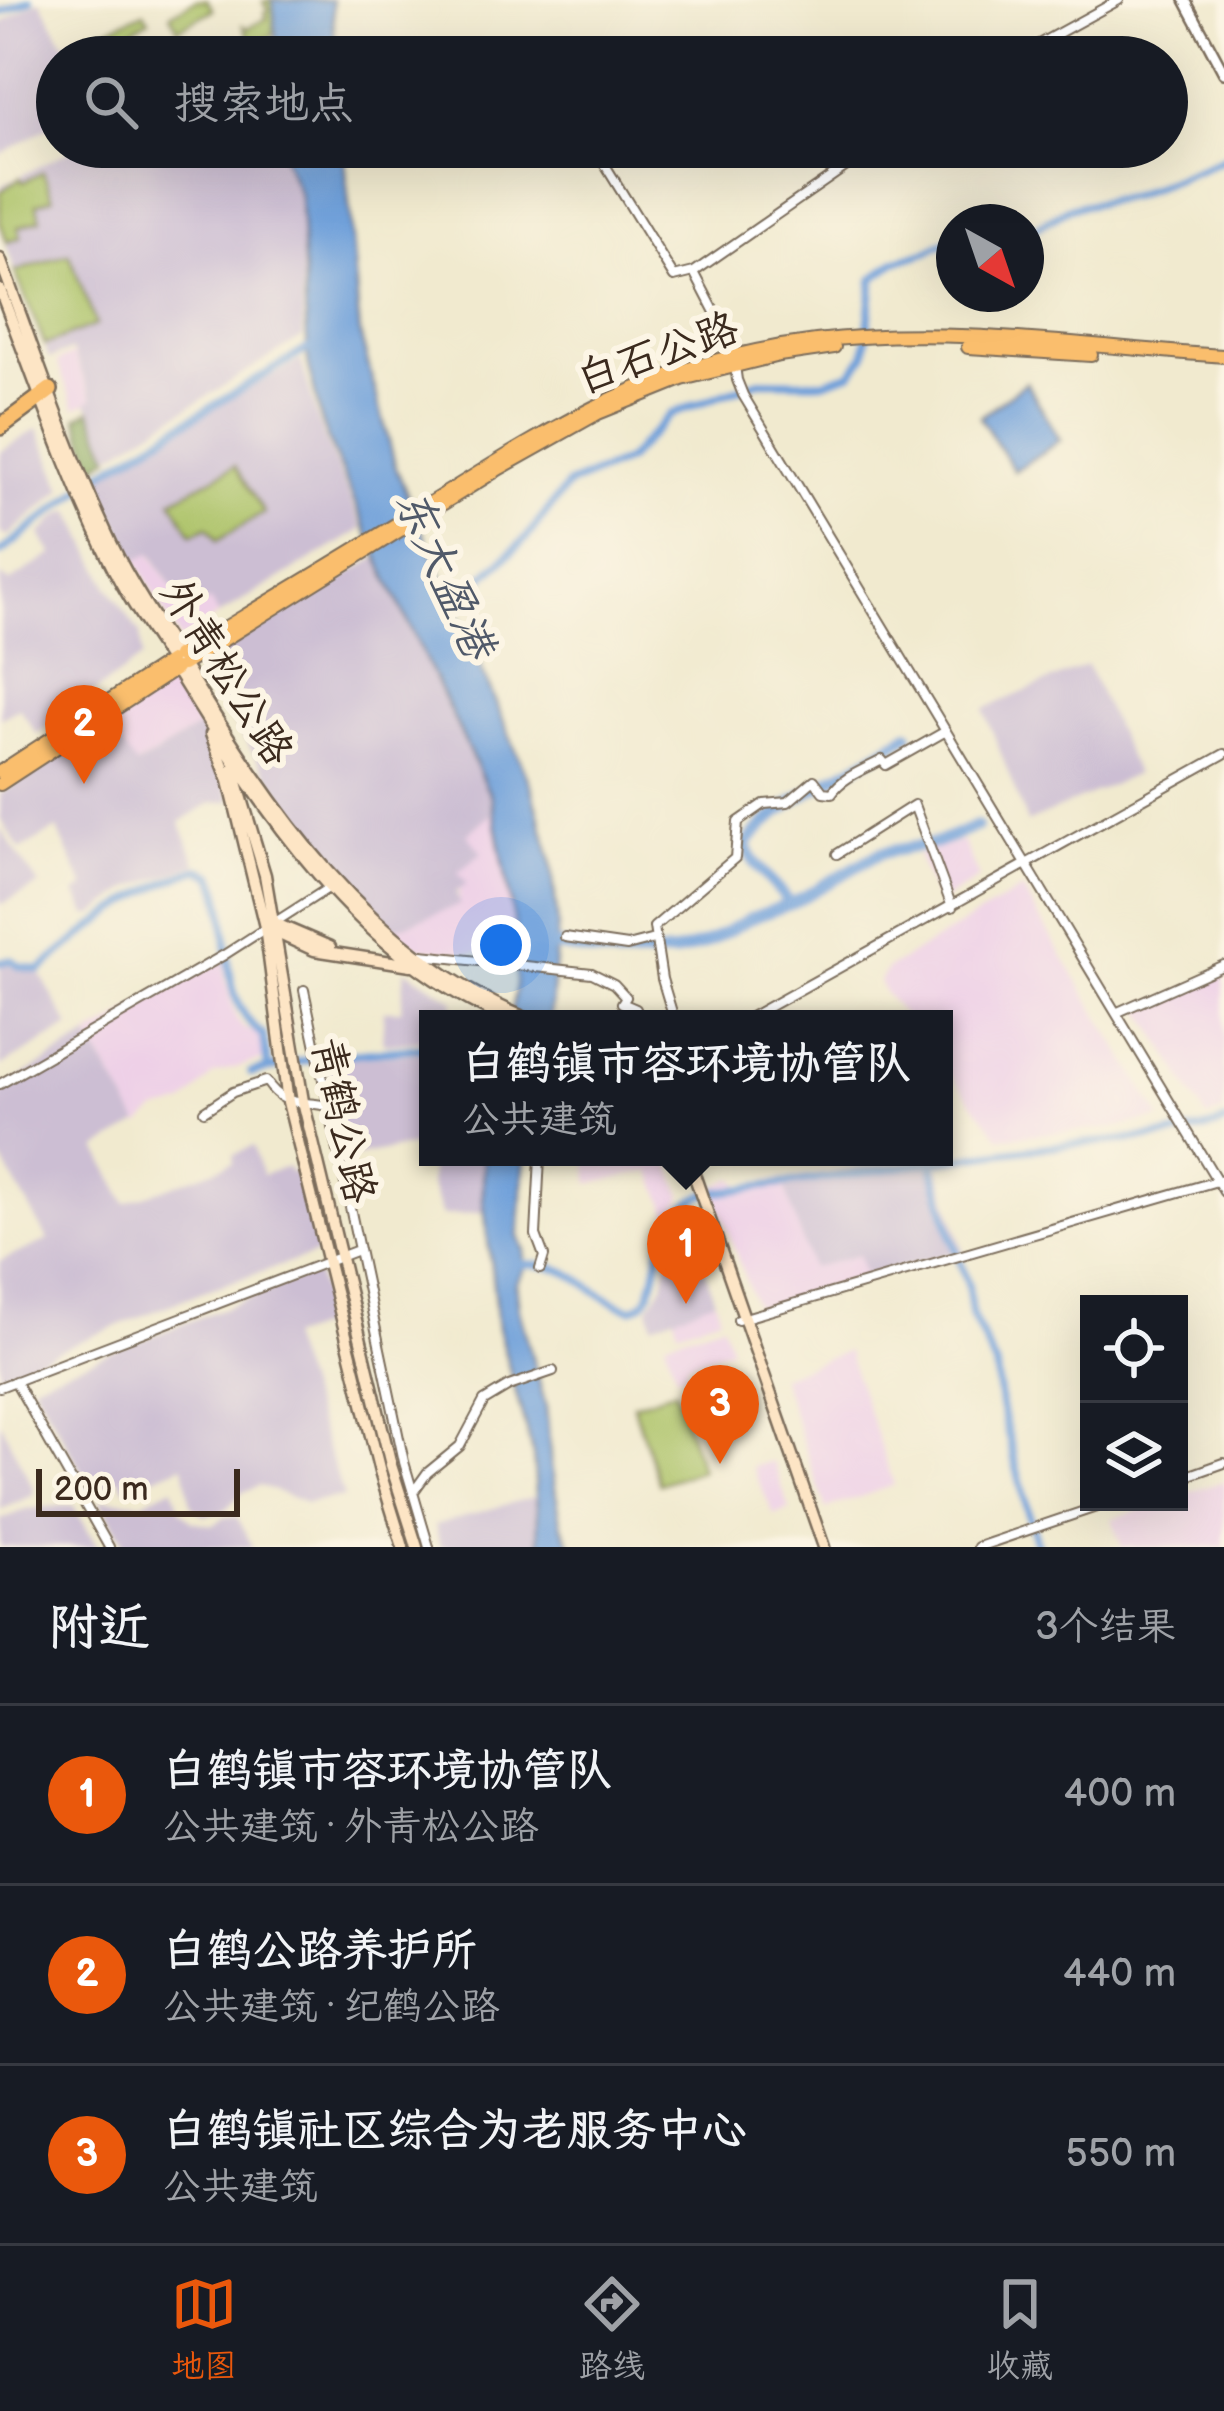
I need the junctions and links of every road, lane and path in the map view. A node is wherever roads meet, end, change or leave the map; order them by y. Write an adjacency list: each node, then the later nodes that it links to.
1 (1119, 0): 3 (street)
2 (1185, 0): 4 (street)
3 (1053, 36)
4 (1224, 70)
5 (607, 168): 8 (street)
6 (844, 168): 8 (street)
7 (0, 259): 12 (main road, 外青松公路)
8 (694, 272): 10 (street)
9 (0, 290): 12 (main road, 外青松公路)
10 (734, 360): 11 (main road, 白石公路); 15 (main road, 白石公路); 17 (street)
11 (1224, 360)
12 (44, 389): 13 (highway); 14 (highway); 15 (main road, 外青松公路)
13 (0, 416)
14 (0, 427)
15 (177, 663): 16 (main road, 外青松公路); 20 (main road); 21 (main road)
16 (207, 712): 18 (main road, 外青松公路); 24 (main road, 外青松公路); 26 (main road, 青鹤公路)
17 (946, 731): 23 (street); 28 (street)
18 (224, 746): 24 (main road, 外青松公路); 26 (main road, 青鹤公路)
19 (1224, 754): 23 (street)
20 (0, 772)
21 (0, 784)
22 (837, 854): 25 (street)
23 (1026, 864): 25 (street); 36 (street)
24 (332, 885): 26 (street); 29 (main road, 外青松公路)
25 (952, 907): 35 (street)
26 (272, 927): 29 (main road); 37 (main road, 青鹤公路); 38 (street)
27 (565, 937): 28 (street)
28 (654, 942): 34 (street)
29 (413, 959): 32 (main road, 外青松公路); 33 (street)
30 (1224, 965): 36 (street)
31 (304, 990): 41 (street)
32 (496, 1010)
33 (636, 1010)
34 (671, 1010)
35 (763, 1010)
36 (1118, 1012): 45 (street)
37 (291, 1068): 39 (main road, 青鹤公路); 40 (main road, 青鹤公路)
38 (0, 1084)
39 (304, 1101): 40 (street); 41 (street); 48 (main road, 青鹤公路)
40 (288, 1102): 42 (street); 49 (main road, 青鹤公路)
41 (328, 1106): 47 (street)
42 (204, 1111)
43 (539, 1166): 50 (street)
44 (688, 1166): 51 (main road)
45 (1221, 1180): 46 (street); 51 (street)
46 (1224, 1192)
47 (358, 1250): 48 (street); 56 (street)
48 (340, 1254): 49 (street); 56 (main road, 青鹤公路)
49 (327, 1260): 53 (street); 56 (main road, 青鹤公路)
50 (540, 1269)
51 (741, 1319): 64 (main road)
52 (553, 1371): 58 (street)
53 (15, 1381): 54 (street); 60 (street)
54 (0, 1387)
55 (1224, 1463): 57 (street)
56 (392, 1466): 58 (main road, 青鹤公路); 58 (street)
57 (1188, 1476)
58 (402, 1490): 61 (main road, 青鹤公路); 62 (main road, 青鹤公路); 63 (street)
59 (1085, 1511): 65 (street)
60 (109, 1547)
61 (403, 1547)
62 (417, 1547)
63 (429, 1547)
64 (820, 1547)
65 (978, 1547)

